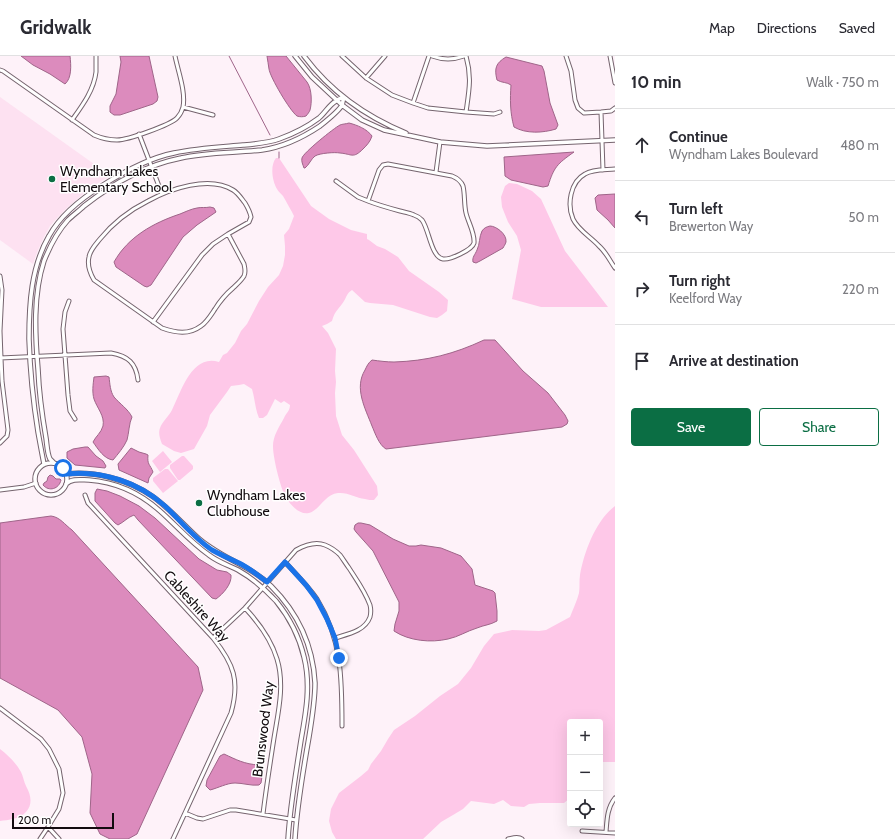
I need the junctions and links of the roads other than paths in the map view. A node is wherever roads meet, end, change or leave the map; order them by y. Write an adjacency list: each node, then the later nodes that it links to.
1 (96, 56): 24 (street)
2 (175, 56): 18 (street)
3 (295, 56): 15 (street)
4 (304, 56): 14 (street)
5 (342, 56): 12 (street)
6 (385, 56): 12 (street)
7 (430, 56): 8 (street); 16 (street)
8 (465, 56): 20 (street)
9 (566, 56): 22 (street)
10 (610, 56): 13 (street)
11 (0, 70): 24 (street)
12 (366, 78): 16 (street)
13 (615, 83)
14 (344, 97): 15 (street); 17 (street); 26 (street)
15 (336, 100): 17 (street); 30 (street)
16 (413, 103): 20 (street)
17 (342, 105): 26 (street); 31 (street)
18 (183, 107): 23 (street); 25 (street)
19 (615, 108): 22 (street)
20 (466, 112): 21 (street)
21 (500, 112)
22 (601, 112): 28 (street)
23 (213, 115)
24 (72, 120): 25 (street)
25 (139, 134): 30 (street)
26 (416, 137): 29 (street)
27 (615, 140): 28 (street)
28 (602, 141): 29 (street); 33 (street)
29 (440, 142): 34 (street)
30 (150, 161): 31 (street); 36 (street)
31 (152, 166): 37 (street); 38 (street)
32 (615, 169): 33 (street)
33 (603, 170): 43 (street)
34 (436, 172): 39 (street); 39 (street)
35 (336, 181): 39 (street)
36 (92, 192): 38 (street); 41 (street)
37 (162, 194): 40 (street); 46 (street)
38 (96, 197): 42 (street)
39 (368, 201)
40 (228, 234): 46 (street); 46 (street)
41 (45, 242): 42 (street); 48 (street)
42 (51, 245): 49 (street)
43 (615, 268)
44 (0, 276): 50 (street)
45 (69, 301): 47 (street)
46 (153, 322)
47 (65, 355): 49 (street); 51 (street); 52 (street)
48 (30, 356): 49 (street); 50 (street); 55 (street)
49 (37, 356): 54 (street)
50 (0, 358): 53 (street)
51 (138, 380)
52 (75, 419)
53 (0, 443)
54 (54, 463): 55 (street); 56 (street)
55 (44, 464): 57 (street)
56 (66, 474): 58 (street); 61 (street)
57 (36, 483): 58 (street); 59 (street)
58 (66, 484): 62 (street)
59 (0, 490)
60 (85, 495): 67 (street, Cableshire Way)
61 (162, 503): 62 (street); 64 (street)
62 (157, 508): 65 (street)
63 (285, 562): 64 (street); 68 (street); 68 (street)
64 (267, 582): 65 (street); 75 (street)
65 (263, 588): 66 (street); 74 (street)
66 (245, 608): 67 (street); 73 (street, Brunswood Way)
67 (213, 638): 72 (street, Cableshire Way)
68 (335, 638): 70 (street)
69 (0, 708): 76 (street)
70 (342, 726)
71 (615, 798): 78 (street)
72 (185, 813): 73 (street); 82 (street, Cableshire Way)
73 (262, 814): 74 (street)
74 (289, 818): 75 (street); 83 (street)
75 (296, 820): 84 (street)
76 (48, 827): 80 (street); 81 (street)
77 (582, 831): 78 (street)
78 (606, 832): 79 (street)
79 (615, 833)
80 (40, 839)
81 (59, 839)
82 (173, 839)
83 (288, 839)
84 (295, 839)
85 (508, 839): 86 (street)
86 (522, 839)

